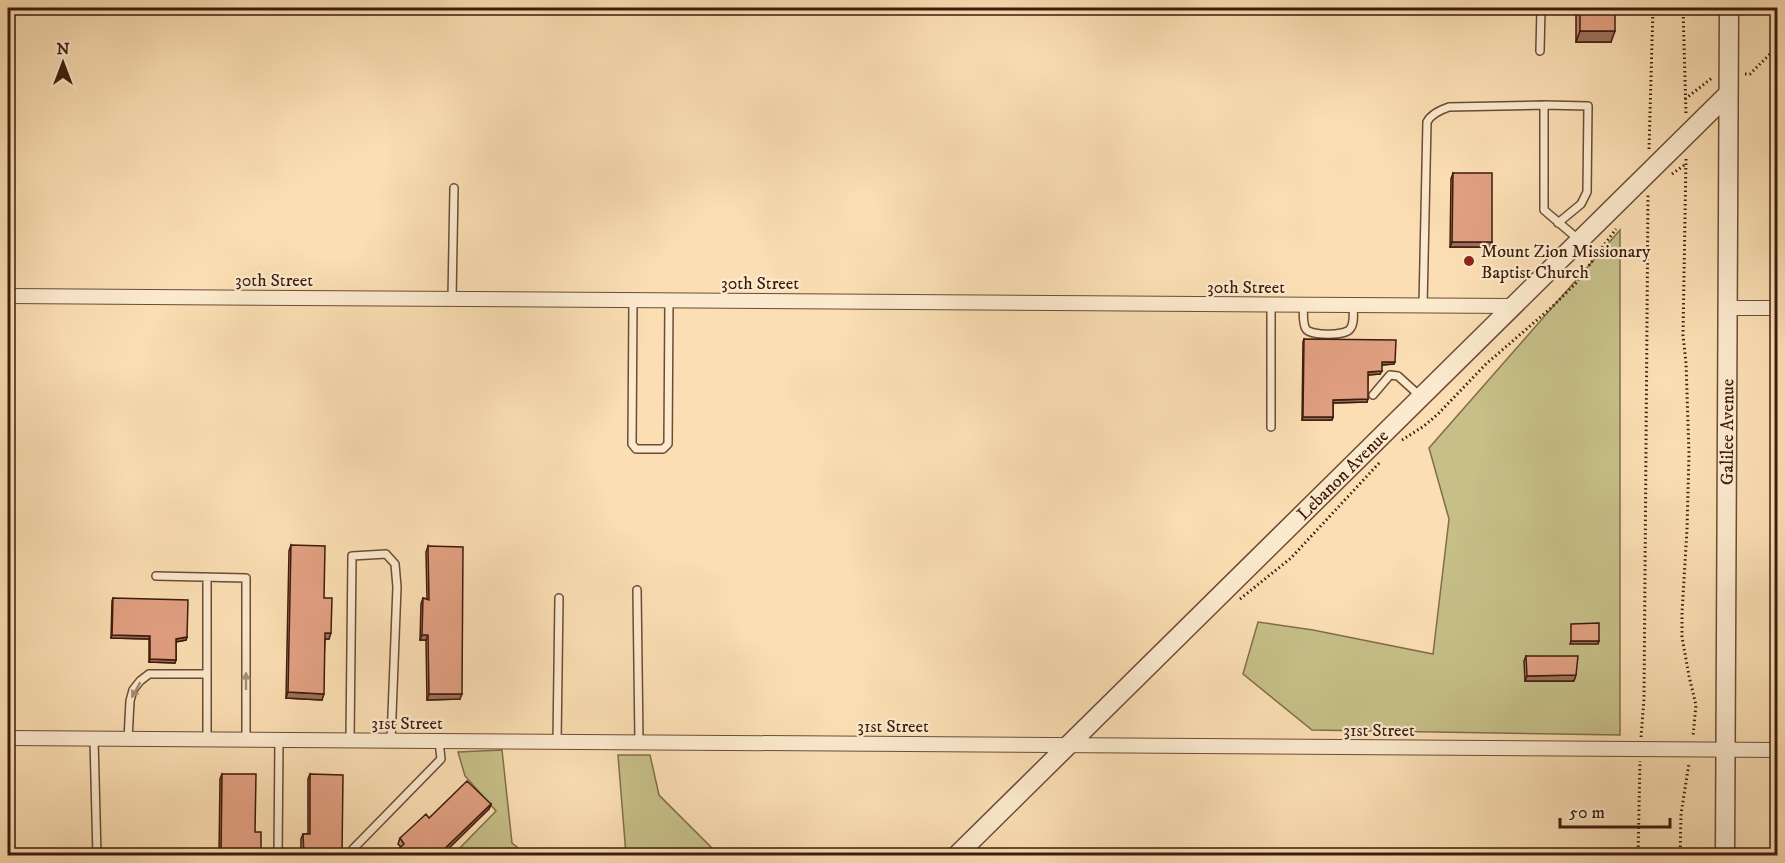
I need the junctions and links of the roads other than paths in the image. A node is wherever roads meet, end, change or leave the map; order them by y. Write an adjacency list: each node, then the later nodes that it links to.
1 (1541, 8): 3 (lane)
2 (1729, 8): 4 (street, Galilee Avenue)
3 (1540, 51)
4 (1728, 94): 8 (street, Lebanon Avenue); 18 (street, Galilee Avenue)
5 (1544, 105): 7 (lane); 7 (lane); 16 (lane)
6 (454, 188): 10 (lane)
7 (1558, 223): 8 (lane)
8 (1580, 240): 17 (street, Lebanon Avenue)
9 (8, 296): 10 (street, 30th Street)
10 (452, 299): 11 (street, 30th Street)
11 (633, 300): 12 (street, 30th Street); 12 (lane)
12 (669, 300): 13 (street, 30th Street)
13 (1271, 305): 14 (street, 30th Street); 22 (lane)
14 (1304, 305): 15 (street, 30th Street); 15 (lane)
15 (1353, 305): 16 (street, 30th Street)
16 (1424, 306): 17 (street, 30th Street)
17 (1513, 306): 21 (street, Lebanon Avenue)
18 (1727, 308): 19 (street); 40 (street, Galilee Avenue)
19 (1778, 308)
20 (1373, 395): 21 (lane)
21 (1421, 397): 39 (street, Lebanon Avenue)
22 (1271, 427)
23 (156, 576): 24 (lane)
24 (207, 577): 27 (lane); 32 (lane, one-way to 24)
25 (637, 590): 38 (lane)
26 (558, 598): 37 (lane)
27 (207, 674): 30 (lane, one-way to 30); 31 (lane)
28 (8, 738): 29 (street, 31st Street)
29 (93, 739): 30 (street, 31st Street); 42 (lane)
30 (128, 739): 31 (street, 31st Street)
31 (207, 739): 32 (street, 31st Street)
32 (246, 740): 33 (street, 31st Street)
33 (279, 740): 34 (street, 31st Street); 43 (lane)
34 (350, 740): 35 (street, 31st Street); 35 (lane)
35 (391, 740): 36 (street, 31st Street)
36 (439, 741): 37 (street, 31st Street); 44 (lane)
37 (557, 742): 38 (street, 31st Street)
38 (639, 742): 39 (street, 31st Street)
39 (1067, 745): 40 (street, 31st Street); 45 (street, Lebanon Avenue)
40 (1725, 750): 41 (street, 31st Street); 46 (street, Galilee Avenue)
41 (1778, 750)
42 (97, 855)
43 (278, 855)
44 (353, 855)
45 (956, 855)
46 (1725, 855)

